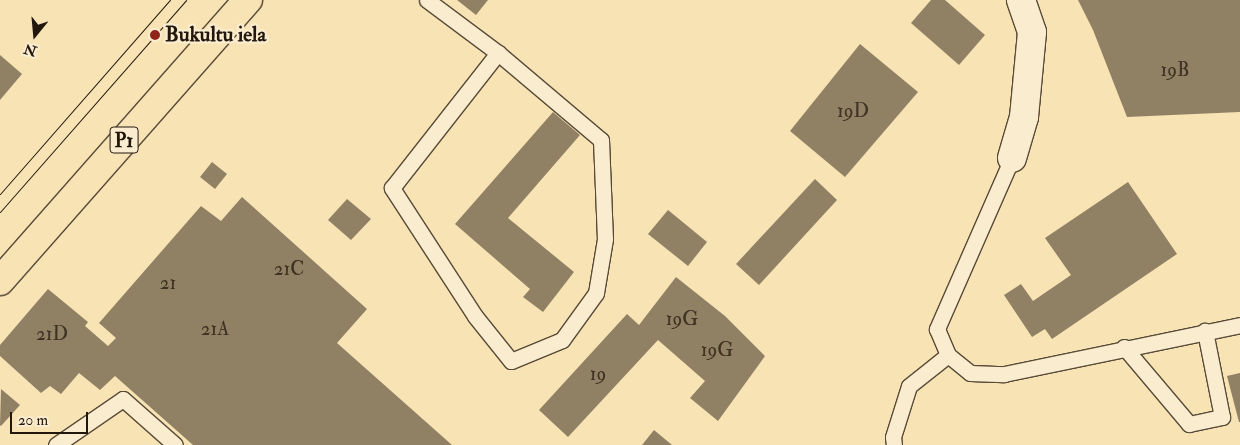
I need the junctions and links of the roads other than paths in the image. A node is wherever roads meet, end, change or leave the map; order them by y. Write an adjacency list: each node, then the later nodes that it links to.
1 (248, 0): 6 (main road, P1)
2 (427, 0): 4 (lane)
3 (1021, 0): 5 (street)
4 (498, 53): 4 (lane)
5 (1012, 158): 10 (lane)
6 (0, 281)
7 (1240, 325): 8 (lane)
8 (1205, 331): 9 (lane); 9 (lane)
9 (1124, 347): 10 (lane)
10 (948, 355): 13 (lane)
11 (56, 445): 12 (lane)
12 (175, 445)
13 (894, 445)

